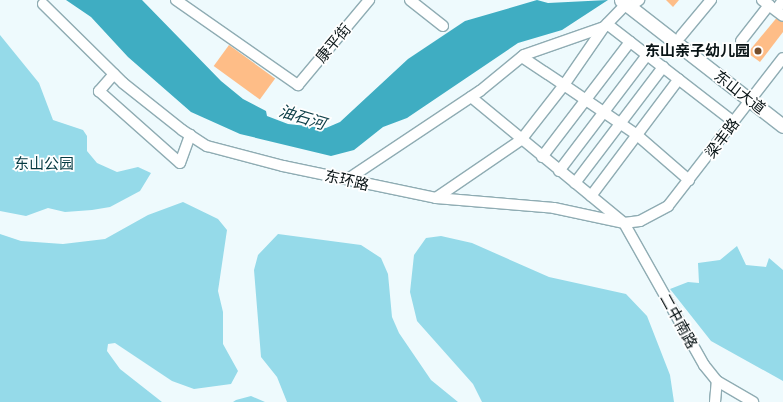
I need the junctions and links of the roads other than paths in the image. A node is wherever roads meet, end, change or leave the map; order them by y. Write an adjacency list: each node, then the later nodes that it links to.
1 (176, 0): 2 (street, 康平街)
2 (369, 0)
3 (410, 0): 10 (street)
4 (711, 0): 12 (street)
5 (783, 0): 8 (street)
6 (43, 1): 19 (street, 东环路)
7 (631, 1): 9 (main road, 东山大道); 11 (street)
8 (772, 8): 13 (street)
9 (645, 14): 12 (main road, 东山大道); 23 (main road, 东山大道)
10 (443, 26)
11 (606, 26): 14 (street); 16 (street); 21 (street)
12 (681, 36): 23 (main road, 东山大道)
13 (741, 41)
14 (630, 42): 15 (street); 24 (street)
15 (647, 55): 18 (street); 25 (street)
16 (522, 57): 21 (street); 22 (street)
17 (783, 58): 23 (street, 梁丰路)
18 (663, 67): 20 (street); 28 (street)
19 (114, 74): 30 (street, 东环路); 30 (street)
20 (679, 79): 27 (street); 31 (street)
21 (564, 85): 24 (street); 32 (street)
22 (471, 97): 32 (street, 二中南路); 35 (street)
23 (753, 97): 26 (main road, 东山大道); 27 (street, 梁丰路); 29 (main road, 东山大道)
24 (586, 100): 25 (street); 33 (street)
25 (604, 112): 28 (street); 34 (street)
26 (783, 116)
27 (734, 122): 36 (street, 梁丰路)
28 (620, 123): 31 (street); 37 (street)
29 (783, 126)
30 (190, 135): 35 (street, 东环路)
31 (637, 135): 36 (street); 38 (street)
32 (521, 140): 33 (street, 二中南路); 39 (street)
33 (542, 157): 34 (street, 二中南路)
34 (560, 171): 37 (street, 二中南路)
35 (348, 179): 39 (street, 东环路)
36 (689, 180): 40 (street, 东环路)
37 (575, 183): 38 (street, 二中南路)
38 (591, 196): 40 (street, 二中南路)
39 (436, 198): 40 (street, 东环路)
40 (624, 222): 41 (street, 二中南路)
41 (717, 381): 42 (street); 43 (street, 二中南路)
42 (715, 402)
43 (753, 402)

